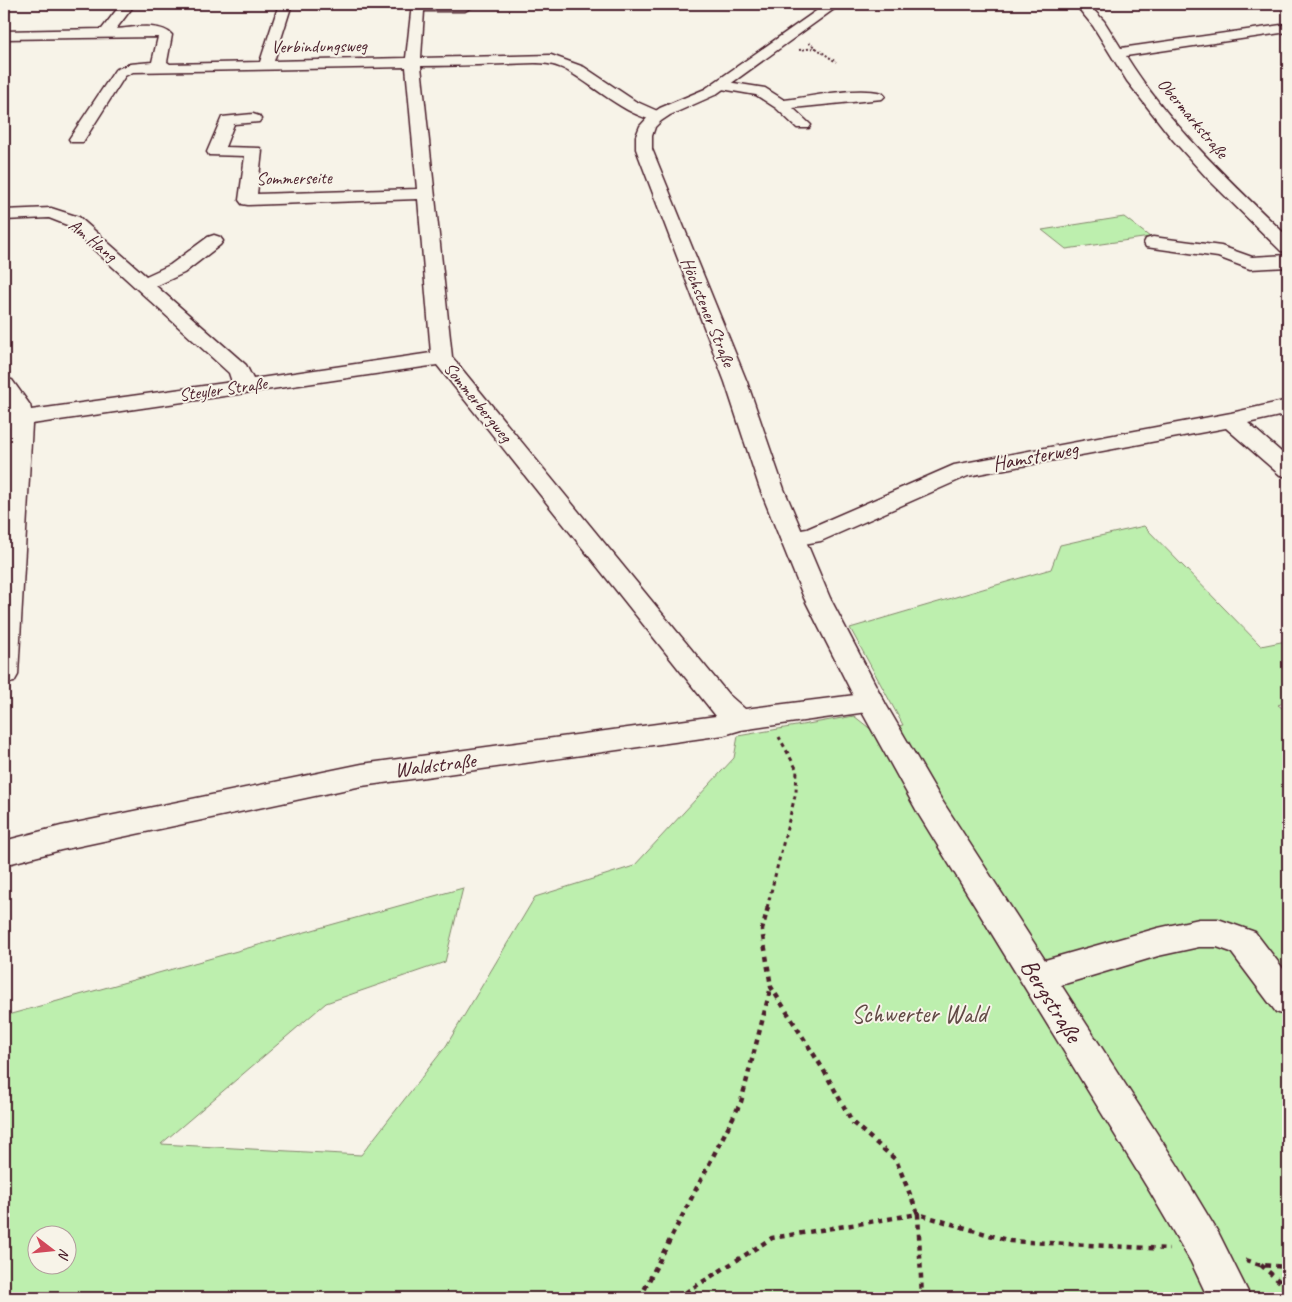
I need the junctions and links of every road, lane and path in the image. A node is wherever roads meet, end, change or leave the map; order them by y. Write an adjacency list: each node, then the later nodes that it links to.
1 (128, 4): 8 (street)
2 (285, 4): 16 (street)
3 (834, 4): 17 (street)
4 (1081, 4): 12 (street, Obermarkstraße)
5 (418, 6): 6 (street); 14 (street, Sommerbergweg)
6 (465, 7)
7 (1288, 28): 12 (street)
8 (106, 33): 9 (street); 15 (street)
9 (10, 35): 11 (street)
10 (816, 48): 13 (path)
11 (4, 52)
12 (1116, 52): 28 (street, Obermarkstraße)
13 (836, 62)
14 (413, 63): 16 (street, Verbindungsweg); 20 (street, Verbindungsweg); 24 (street, Sommerbergweg)
15 (161, 66): 16 (street, Verbindungsweg); 23 (street, Verbindungsweg)
16 (266, 66)
17 (722, 84): 19 (street); 20 (street)
18 (877, 96): 19 (street)
19 (781, 105): 22 (street)
20 (657, 116): 38 (street, Höchstener Straße)
21 (253, 119): 24 (street, Sommerseite)
22 (803, 126)
23 (77, 139)
24 (425, 194): 31 (street, Sommerbergweg)
25 (4, 215): 30 (street, Am Hang)
26 (214, 241): 30 (street)
27 (1153, 243): 29 (street)
28 (1288, 247)
29 (1288, 260)
30 (145, 284): 33 (street, Am Hang)
31 (442, 358): 33 (street, Steyler Straße); 41 (street, Sommerbergweg)
32 (4, 385): 35 (street)
33 (245, 386): 35 (street, Steyler Straße)
34 (1288, 408): 36 (street, Hamsterweg)
35 (12, 420): 39 (street)
36 (1231, 420): 37 (street); 38 (street, Hamsterweg)
37 (1288, 470)
38 (792, 538): 40 (street, Höchstener Straße)
39 (4, 675)
40 (871, 703): 41 (street, Waldstraße); 43 (street, Bergstraße)
41 (755, 718): 42 (street, Waldstraße); 44 (path)
42 (4, 853)
43 (1038, 977): 45 (street); 47 (street, Bergstraße)
44 (771, 987): 46 (path); 50 (path)
45 (1288, 1001)
46 (918, 1214): 47 (path); 51 (path); 52 (path)
47 (1205, 1248): 53 (street, Bergstraße)
48 (1288, 1267): 49 (path)
49 (1288, 1289)
50 (640, 1298)
51 (677, 1298)
52 (922, 1298)
53 (1230, 1298)

